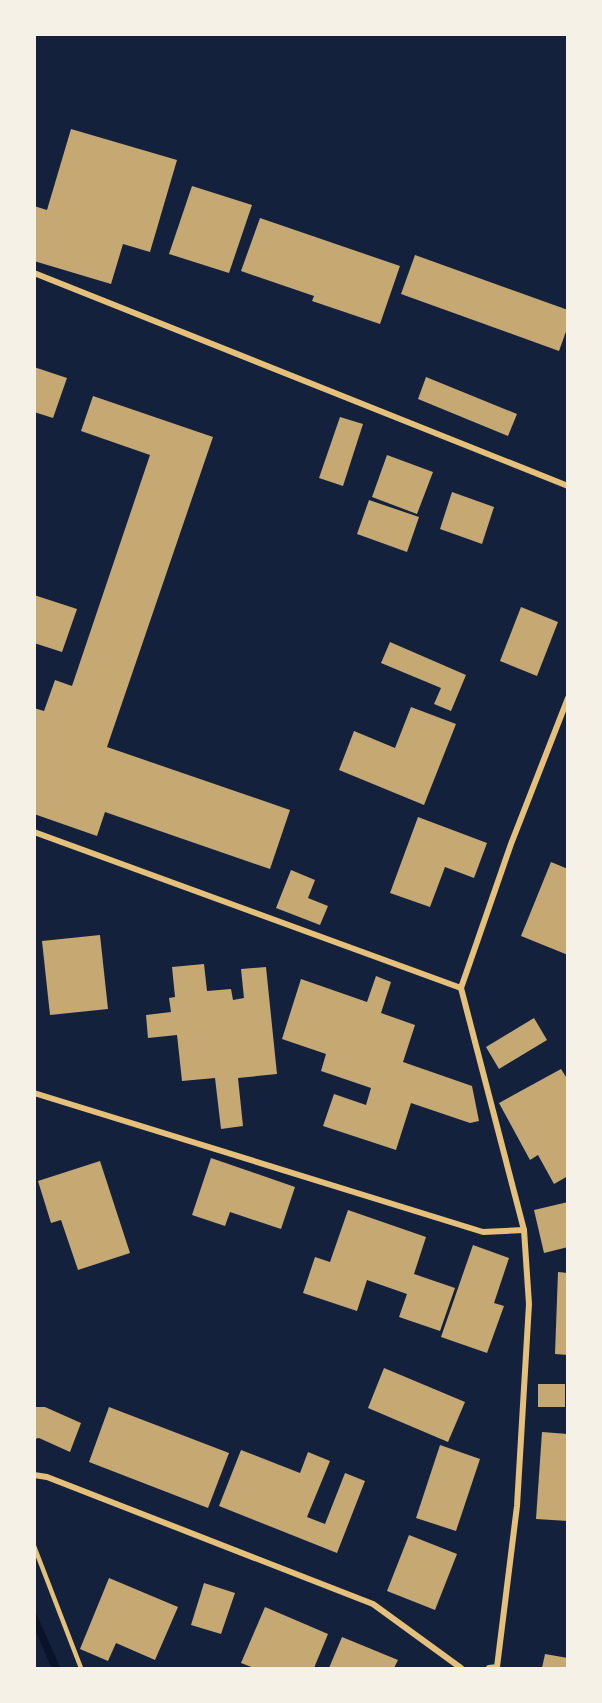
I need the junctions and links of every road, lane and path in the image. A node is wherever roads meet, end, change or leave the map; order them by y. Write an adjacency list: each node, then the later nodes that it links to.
1 (34, 273): 2 (street)
2 (567, 486)
3 (567, 698): 5 (street)
4 (34, 832): 5 (street)
5 (461, 988): 7 (street)
6 (34, 1093): 7 (street)
7 (524, 1230): 12 (street)
8 (34, 1475): 11 (street)
9 (34, 1546): 10 (lane)
10 (81, 1668)
11 (461, 1668)
12 (489, 1668)

